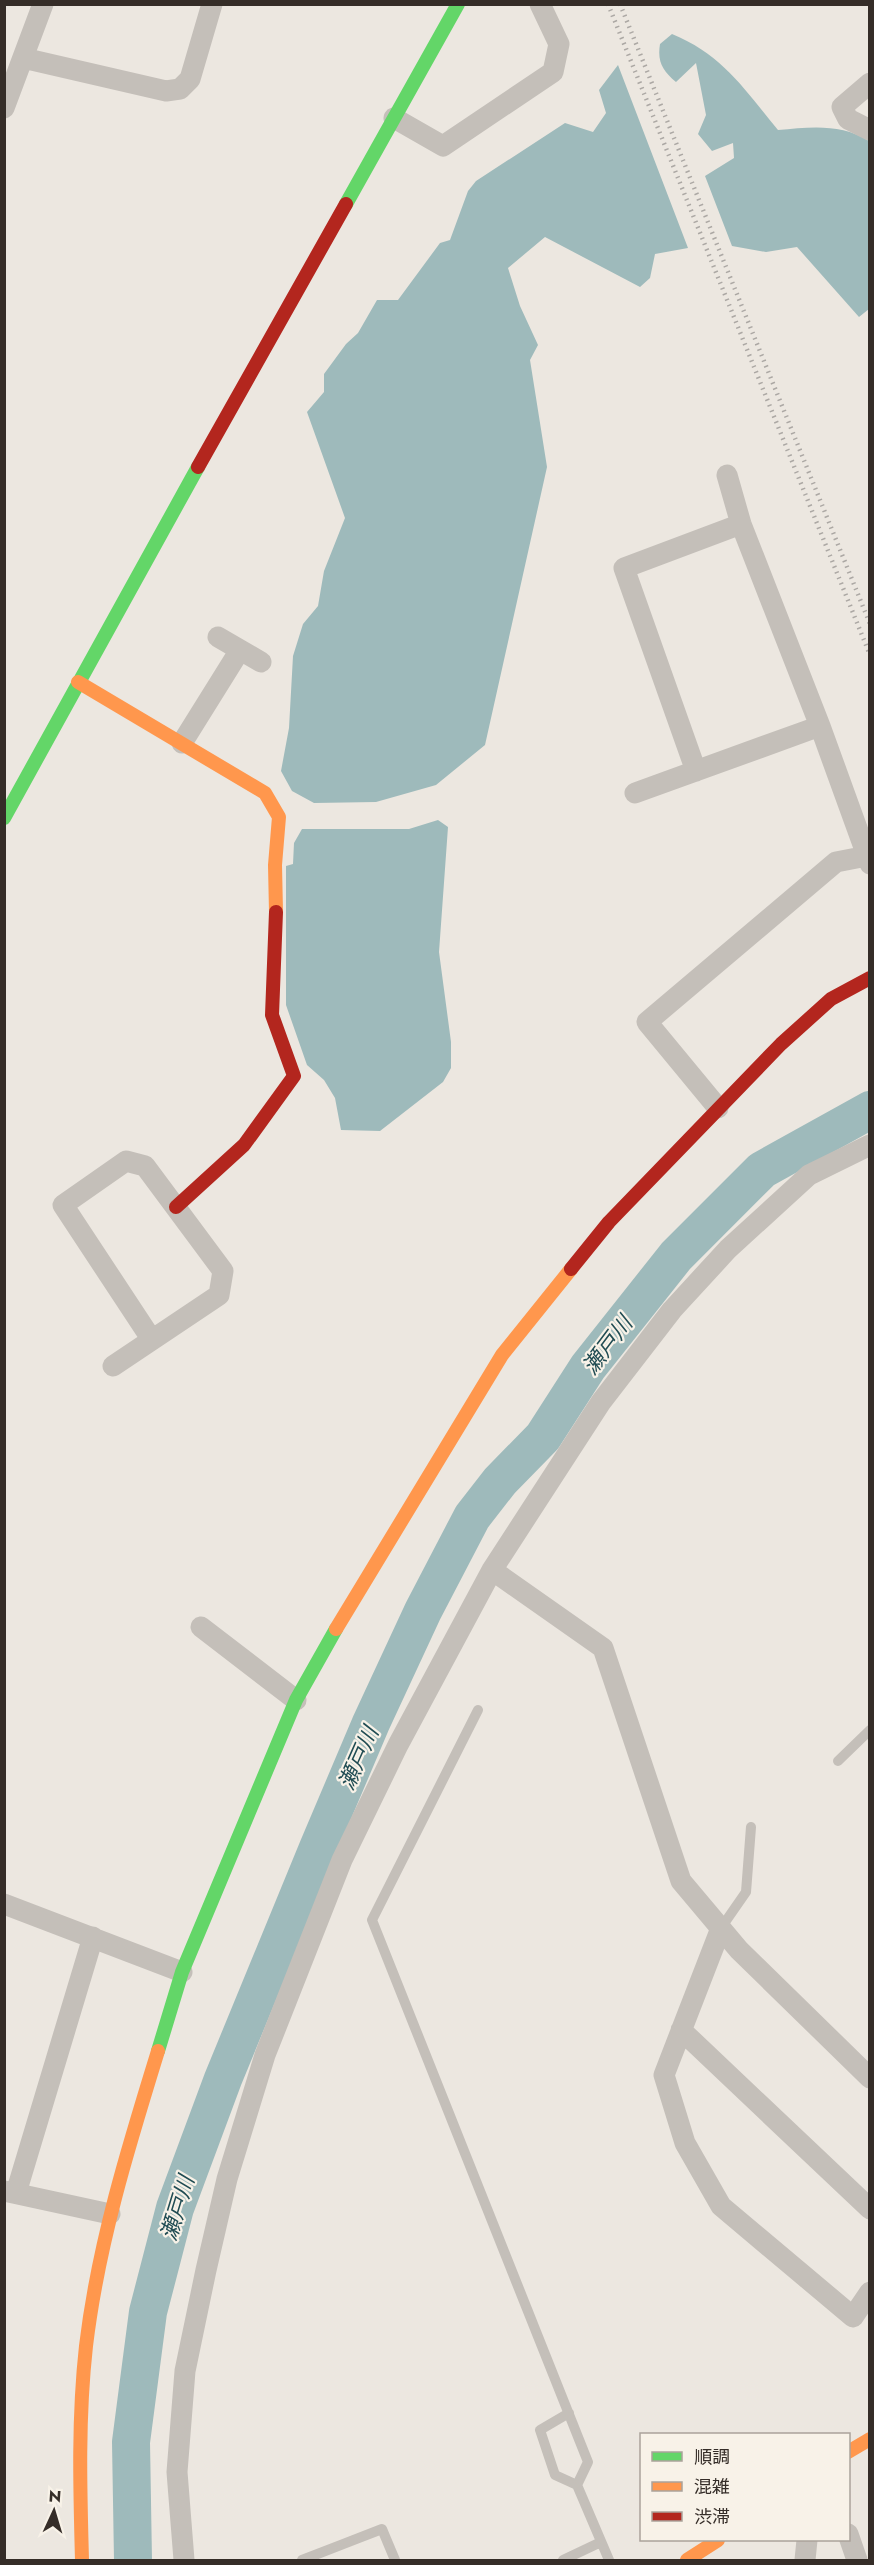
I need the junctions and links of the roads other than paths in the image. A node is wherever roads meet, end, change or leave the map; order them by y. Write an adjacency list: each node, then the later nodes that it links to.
1 (43, 4): 5 (street)
2 (212, 4): 5 (street)
3 (540, 4): 8 (street)
4 (455, 5): 8 (street)
5 (23, 58): 7 (street)
6 (870, 83): 9 (street)
7 (4, 108)
8 (394, 118): 15 (street)
9 (870, 130)
10 (727, 475): 11 (street)
11 (741, 524): 16 (street); 18 (street)
12 (218, 637): 13 (street)
13 (240, 650): 14 (street); 17 (street)
14 (261, 662)
15 (78, 682): 17 (street); 20 (street)
16 (820, 726): 18 (street); 21 (street)
17 (182, 743): 25 (street)
18 (696, 771): 19 (street)
19 (635, 793)
20 (4, 818)
21 (868, 860): 23 (street)
22 (870, 978): 23 (street)
23 (718, 1108): 30 (street)
24 (870, 1145): 28 (street)
25 (176, 1207): 26 (street); 26 (street)
26 (152, 1340): 27 (street)
27 (113, 1366)
28 (492, 1570): 37 (street); 55 (street)
29 (201, 1627): 30 (street)
30 (296, 1700): 39 (street)
31 (478, 1710): 46 (lane)
32 (870, 1730): 33 (lane)
33 (865, 1742): 34 (lane)
34 (838, 1761)
35 (751, 1827): 37 (lane)
36 (4, 1904): 38 (street)
37 (721, 1928): 40 (street); 41 (street)
38 (93, 1937): 39 (street); 42 (street)
39 (182, 1972): 44 (street)
40 (681, 2030): 43 (street); 45 (street)
41 (870, 2078)
42 (10, 2192): 44 (street)
43 (870, 2209)
44 (110, 2214): 54 (street)
45 (870, 2292)
46 (569, 2413): 49 (lane); 49 (lane)
47 (870, 2439): 48 (street)
48 (850, 2451)
49 (577, 2486): 53 (lane)
50 (850, 2538): 62 (street)
51 (716, 2541): 60 (street)
52 (807, 2541): 61 (street)
53 (601, 2542): 58 (lane); 59 (lane)
54 (82, 2560)
55 (184, 2560)
56 (302, 2560): 57 (lane)
57 (395, 2560)
58 (563, 2560)
59 (609, 2560)
60 (687, 2560)
61 (805, 2560)
62 (856, 2560)

